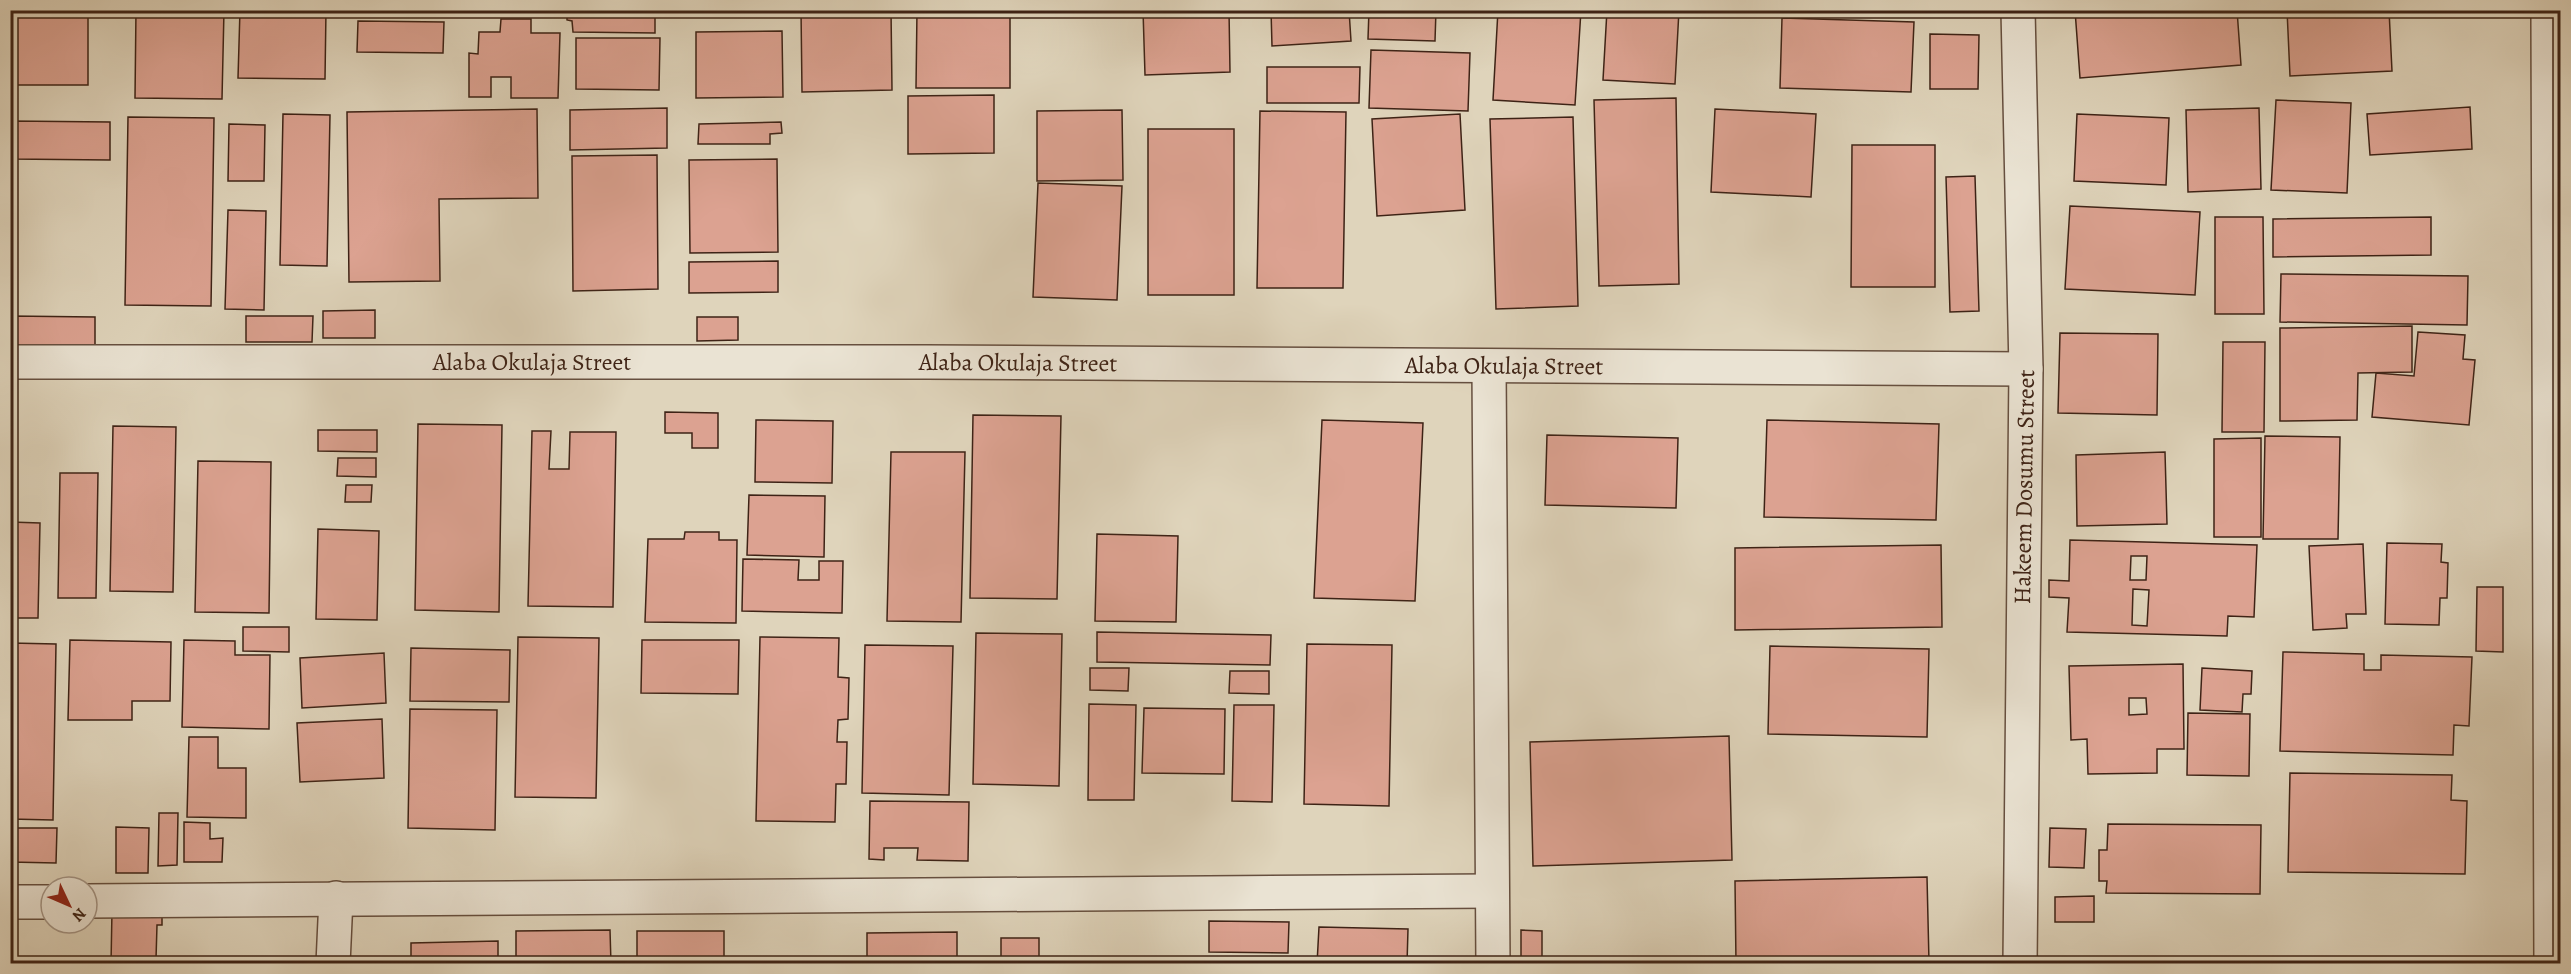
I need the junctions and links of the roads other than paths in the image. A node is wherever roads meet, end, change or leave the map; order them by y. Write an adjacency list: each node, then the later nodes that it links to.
1 (2018, 10): 5 (street, Hakeem Dosumu Street)
2 (2548, 10): 6 (street)
3 (10, 362): 4 (street, Alaba Okulaja Street)
4 (1489, 366): 5 (street, Alaba Okulaja Street); 7 (street)
5 (2026, 369): 14 (street, Hakeem Dosumu Street)
6 (2556, 886): 15 (street)
7 (1492, 891): 8 (street); 13 (street)
8 (336, 898): 11 (street); 12 (street)
9 (10, 902): 10 (street)
10 (39, 902)
11 (99, 902)
12 (333, 963)
13 (1493, 963)
14 (2020, 963)
15 (2551, 963)

